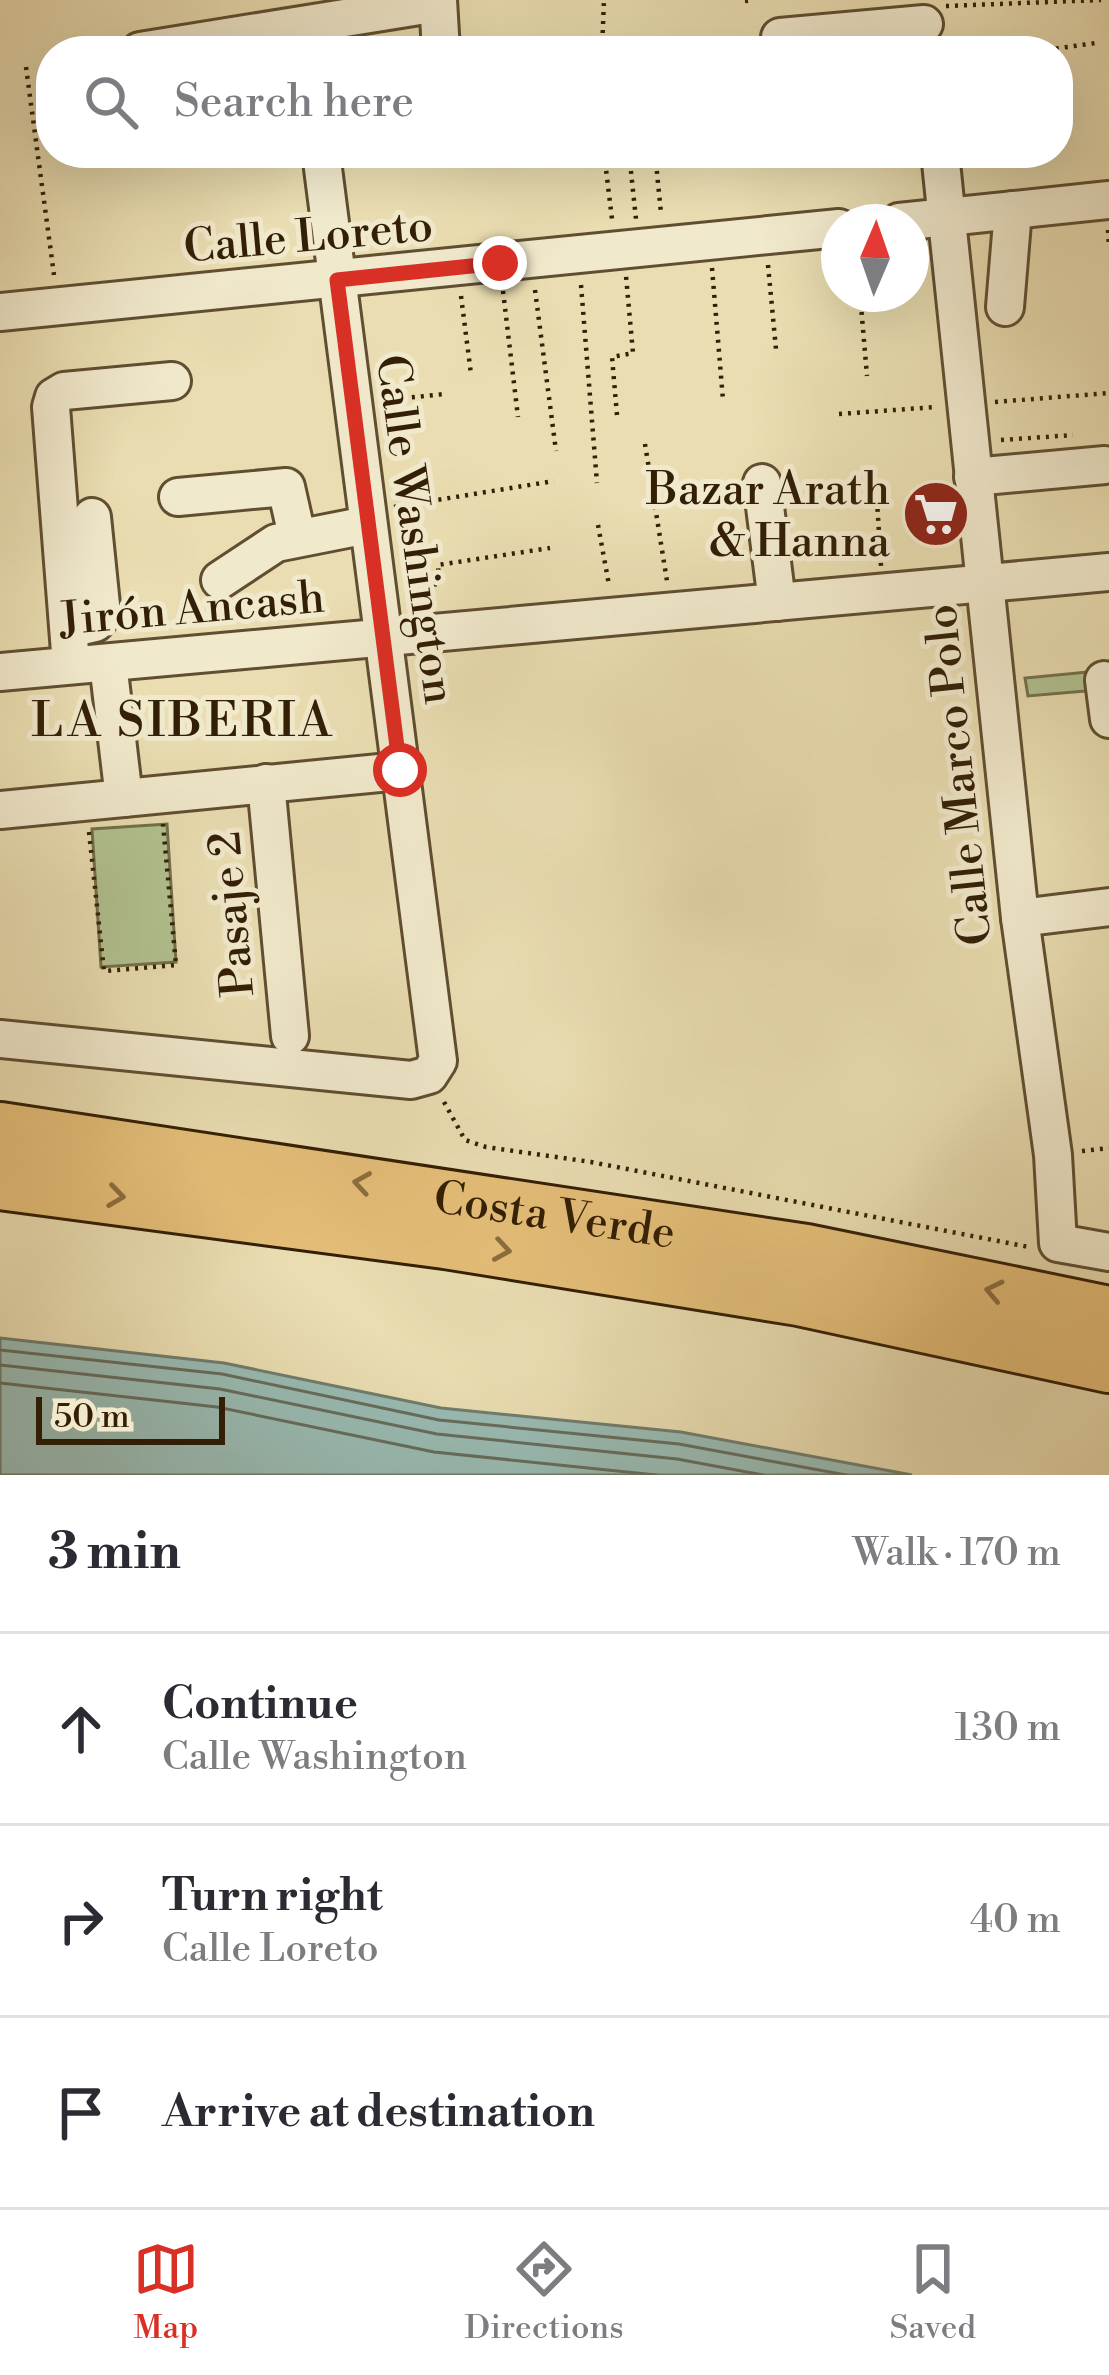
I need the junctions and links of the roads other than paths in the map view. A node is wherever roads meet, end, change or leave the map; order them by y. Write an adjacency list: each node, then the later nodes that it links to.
1 (438, 1): 3 (street); 5 (street)
2 (924, 20): 6 (street)
3 (305, 25): 4 (street)
4 (235, 36)
5 (440, 36)
6 (788, 36)
7 (322, 168): 14 (street, Calle Washington)
8 (942, 168): 11 (street, Calle Marco Polo)
9 (1109, 200): 10 (street)
10 (1013, 210): 11 (street); 15 (street)
11 (947, 217): 12 (street); 18 (street, Calle Marco Polo)
12 (929, 219)
13 (821, 230): 14 (street, Calle Loreto)
14 (337, 280): 16 (street, Calle Loreto); 23 (street, Calle Washington)
15 (1005, 307)
16 (0, 312)
17 (172, 381): 30 (street)
18 (972, 460): 19 (street); 27 (street, Calle Marco Polo)
19 (1105, 464)
20 (762, 483): 28 (street)
21 (178, 497): 24 (street)
22 (92, 517): 30 (street)
23 (366, 518): 24 (street); 29 (street, Calle Washington)
24 (297, 536): 26 (street)
25 (1109, 572): 27 (street, Jirón Ancash)
26 (220, 580)
27 (984, 583): 28 (street, Jirón Ancash); 39 (street, Calle Marco Polo)
28 (777, 602): 29 (street, Jirón Ancash)
29 (392, 638): 30 (street, Jirón Ancash); 34 (street, Calle Washington)
30 (82, 652): 31 (street, Jirón Ancash); 36 (street)
31 (0, 671)
32 (1104, 680): 33 (street)
33 (1109, 719)
34 (400, 770): 35 (street); 41 (street, Calle Washington)
35 (266, 783): 36 (street); 40 (street, Pasaje 2)
36 (142, 796): 37 (street)
37 (0, 810)
38 (1109, 907): 39 (street)
39 (1019, 918): 44 (street, Calle Marco Polo)
40 (290, 1036)
41 (0, 1039)
42 (0, 1130): 45 (highway, Costa Verde, one-way to 42)
43 (0, 1182): 46 (highway, Costa Verde, one-way to 46)
44 (1109, 1252)
45 (1109, 1314)
46 (1109, 1365)

